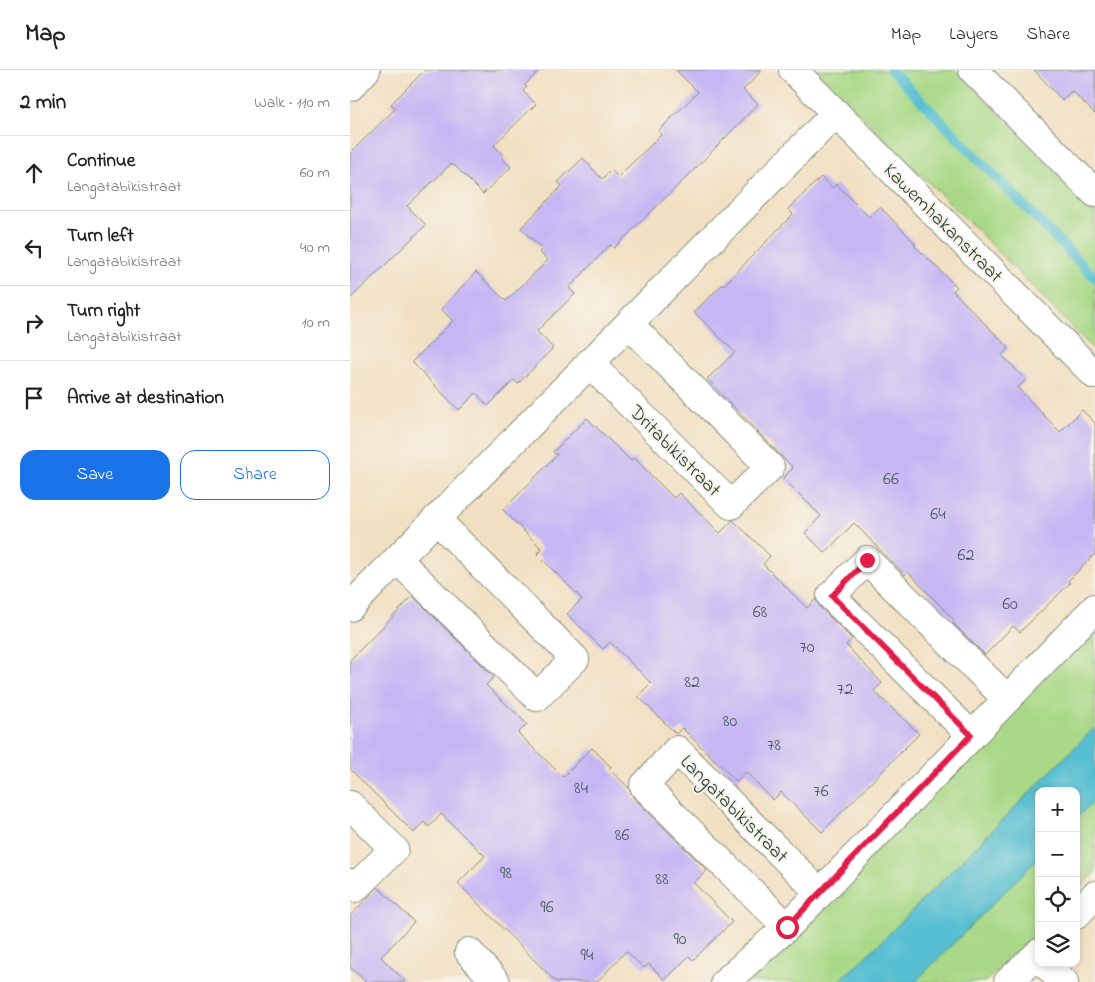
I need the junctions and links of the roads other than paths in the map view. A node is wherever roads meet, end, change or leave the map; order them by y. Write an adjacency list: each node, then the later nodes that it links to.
1 (366, 70): 4 (street)
2 (793, 70): 5 (street, Kawemhakanstraat)
3 (973, 70): 6 (street)
4 (350, 87)
5 (836, 112): 7 (street); 9 (street, Kawemhakanstraat)
6 (1095, 193)
7 (629, 324): 8 (street); 8 (street, Dritabikistraat)
8 (589, 363): 10 (street)
9 (1095, 375)
10 (436, 519): 11 (street); 11 (street)
11 (397, 559): 12 (street)
12 (350, 607)
13 (1095, 608): 14 (street)
14 (1007, 699): 15 (street); 15 (street)
15 (971, 735): 18 (street)
16 (350, 805): 17 (street)
17 (350, 883)
18 (820, 893): 21 (street); 21 (street, Langatabikistraat)
19 (1095, 896): 20 (street)
20 (1080, 911)
21 (787, 927): 26 (street)
22 (469, 952): 25 (street)
23 (1035, 962): 27 (street)
24 (1049, 967): 28 (street)
25 (496, 982)
26 (725, 982)
27 (1008, 982)
28 (1064, 982)

